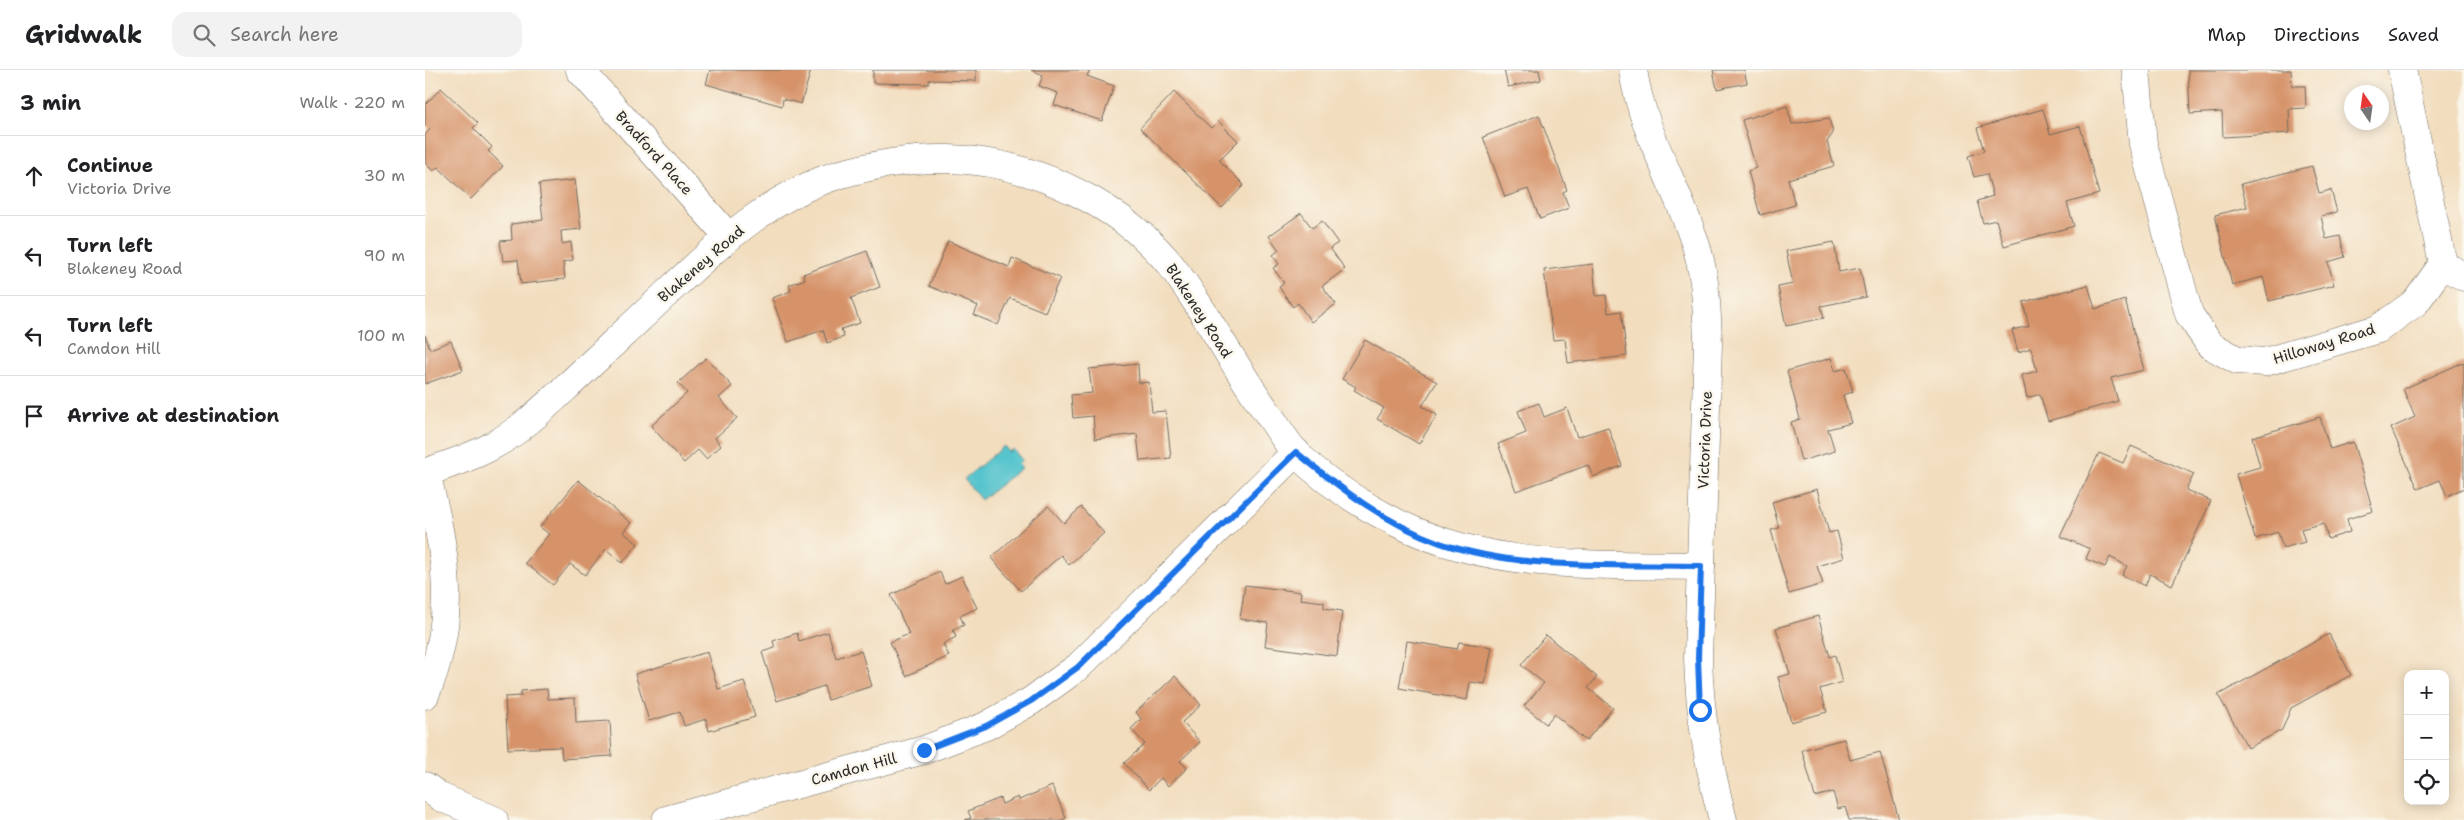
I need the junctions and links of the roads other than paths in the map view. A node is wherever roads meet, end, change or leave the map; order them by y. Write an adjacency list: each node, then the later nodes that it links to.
1 (581, 70): 5 (street, Bradford Place)
2 (1633, 70): 9 (street, Victoria Drive)
3 (2136, 70): 6 (street, Hilloway Road)
4 (2402, 70): 6 (street, Hilloway Road)
5 (728, 236): 7 (street, Blakeney Road); 8 (street, Blakeney Road)
6 (2454, 270)
7 (1296, 452): 9 (street, Blakeney Road); 13 (street, Camdon Hill)
8 (425, 473): 10 (street)
9 (1701, 566): 14 (street, Victoria Drive)
10 (425, 695)
11 (425, 786): 12 (street)
12 (493, 820)
13 (666, 820)
14 (1723, 820)

